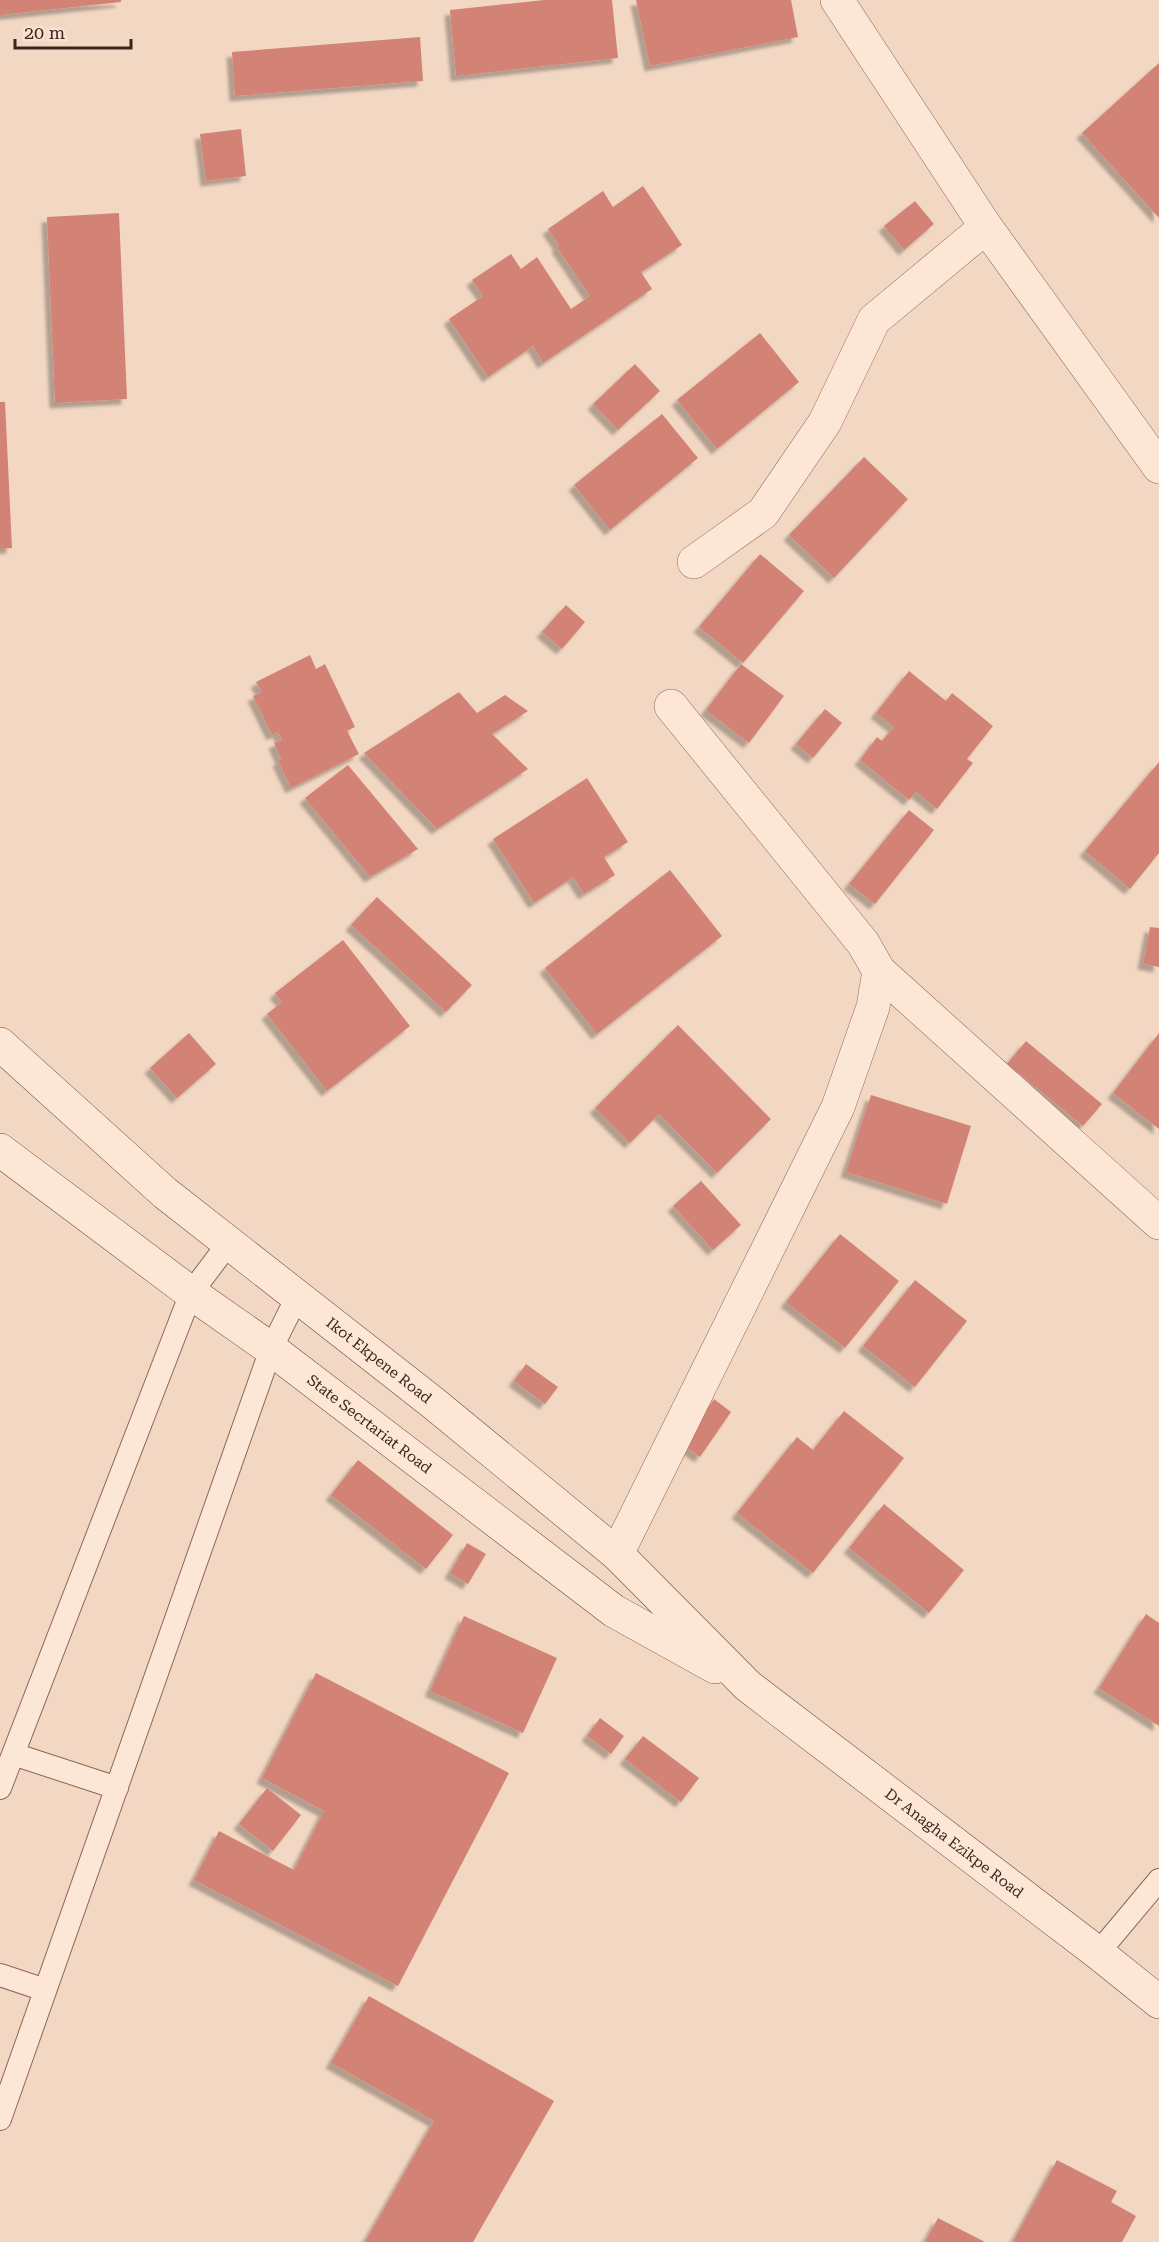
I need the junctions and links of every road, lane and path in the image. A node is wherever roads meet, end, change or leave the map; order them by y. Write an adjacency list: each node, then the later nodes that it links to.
1 (837, 0): 2 (street)
2 (987, 227): 3 (street); 4 (street)
3 (1159, 467)
4 (694, 562)
5 (671, 706): 6 (street)
6 (879, 971): 9 (street); 14 (street)
7 (0, 1044): 10 (street, Ikot Ekpene Road)
8 (0, 1150): 11 (street, State Secrtariat Road)
9 (1159, 1223)
10 (228, 1244): 11 (lane); 12 (street, Ikot Ekpene Road)
11 (191, 1293): 13 (street, State Secrtariat Road); 16 (lane)
12 (297, 1297): 13 (lane); 14 (street, Ikot Ekpene Road)
13 (271, 1349): 15 (street, State Secrtariat Road); 18 (lane)
14 (617, 1554): 15 (street, Ikot Ekpene Road)
15 (748, 1686): 20 (street, Dr Anagha Ezikpe Road)
16 (13, 1754): 17 (lane); 18 (lane)
17 (0, 1788)
18 (117, 1788): 22 (lane)
19 (1159, 1880): 20 (lane)
20 (1098, 1953): 23 (street, Dr Anagha Ezikpe Road)
21 (0, 1975): 22 (lane)
22 (45, 1990): 24 (lane)
23 (1159, 2002)
24 (0, 2119)

